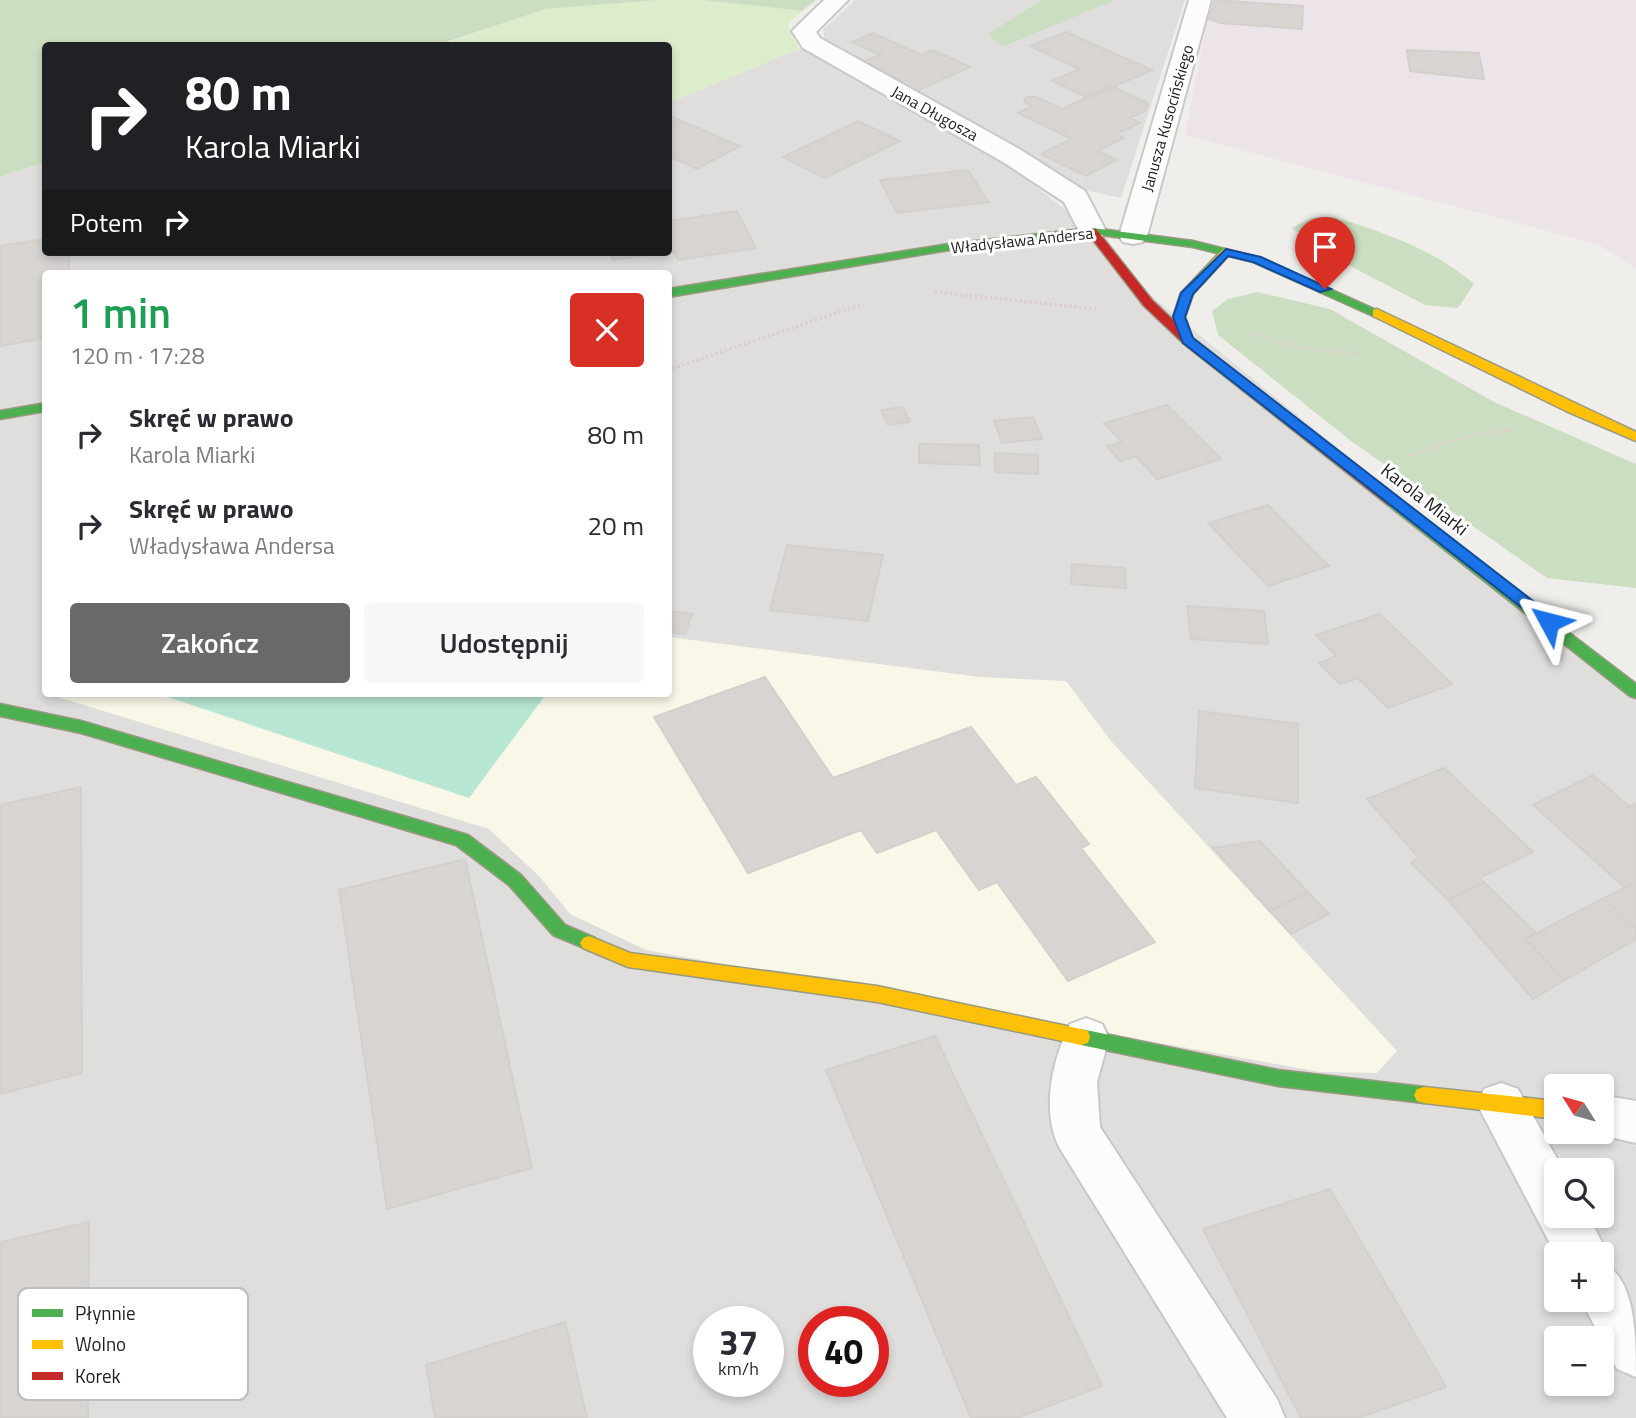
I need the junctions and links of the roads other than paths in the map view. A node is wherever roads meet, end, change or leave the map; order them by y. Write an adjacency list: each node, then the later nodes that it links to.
1 (836, 0): 3 (street, Jana Długosza)
2 (1200, 0): 4 (street, Janusza Kusocińskiego)
3 (1092, 231): 4 (street, Władysława Andersa); 6 (street, Władysława Andersa); 7 (street, Karola Miarki)
4 (1133, 236): 5 (street, Władysława Andersa)
5 (1226, 252): 7 (street); 10 (street, Władysława Andersa)
6 (672, 292)
7 (1187, 340): 11 (street, Karola Miarki)
8 (42, 408): 9 (street)
9 (0, 415)
10 (1636, 437)
11 (1636, 692)
12 (0, 710): 13 (street)
13 (1086, 1038): 14 (street); 21 (street)
14 (1501, 1104): 15 (street); 18 (street)
15 (1544, 1109)
16 (1614, 1118): 17 (street)
17 (1636, 1122)
18 (1544, 1182)
19 (1614, 1311): 20 (street)
20 (1636, 1351)
21 (1258, 1418)

